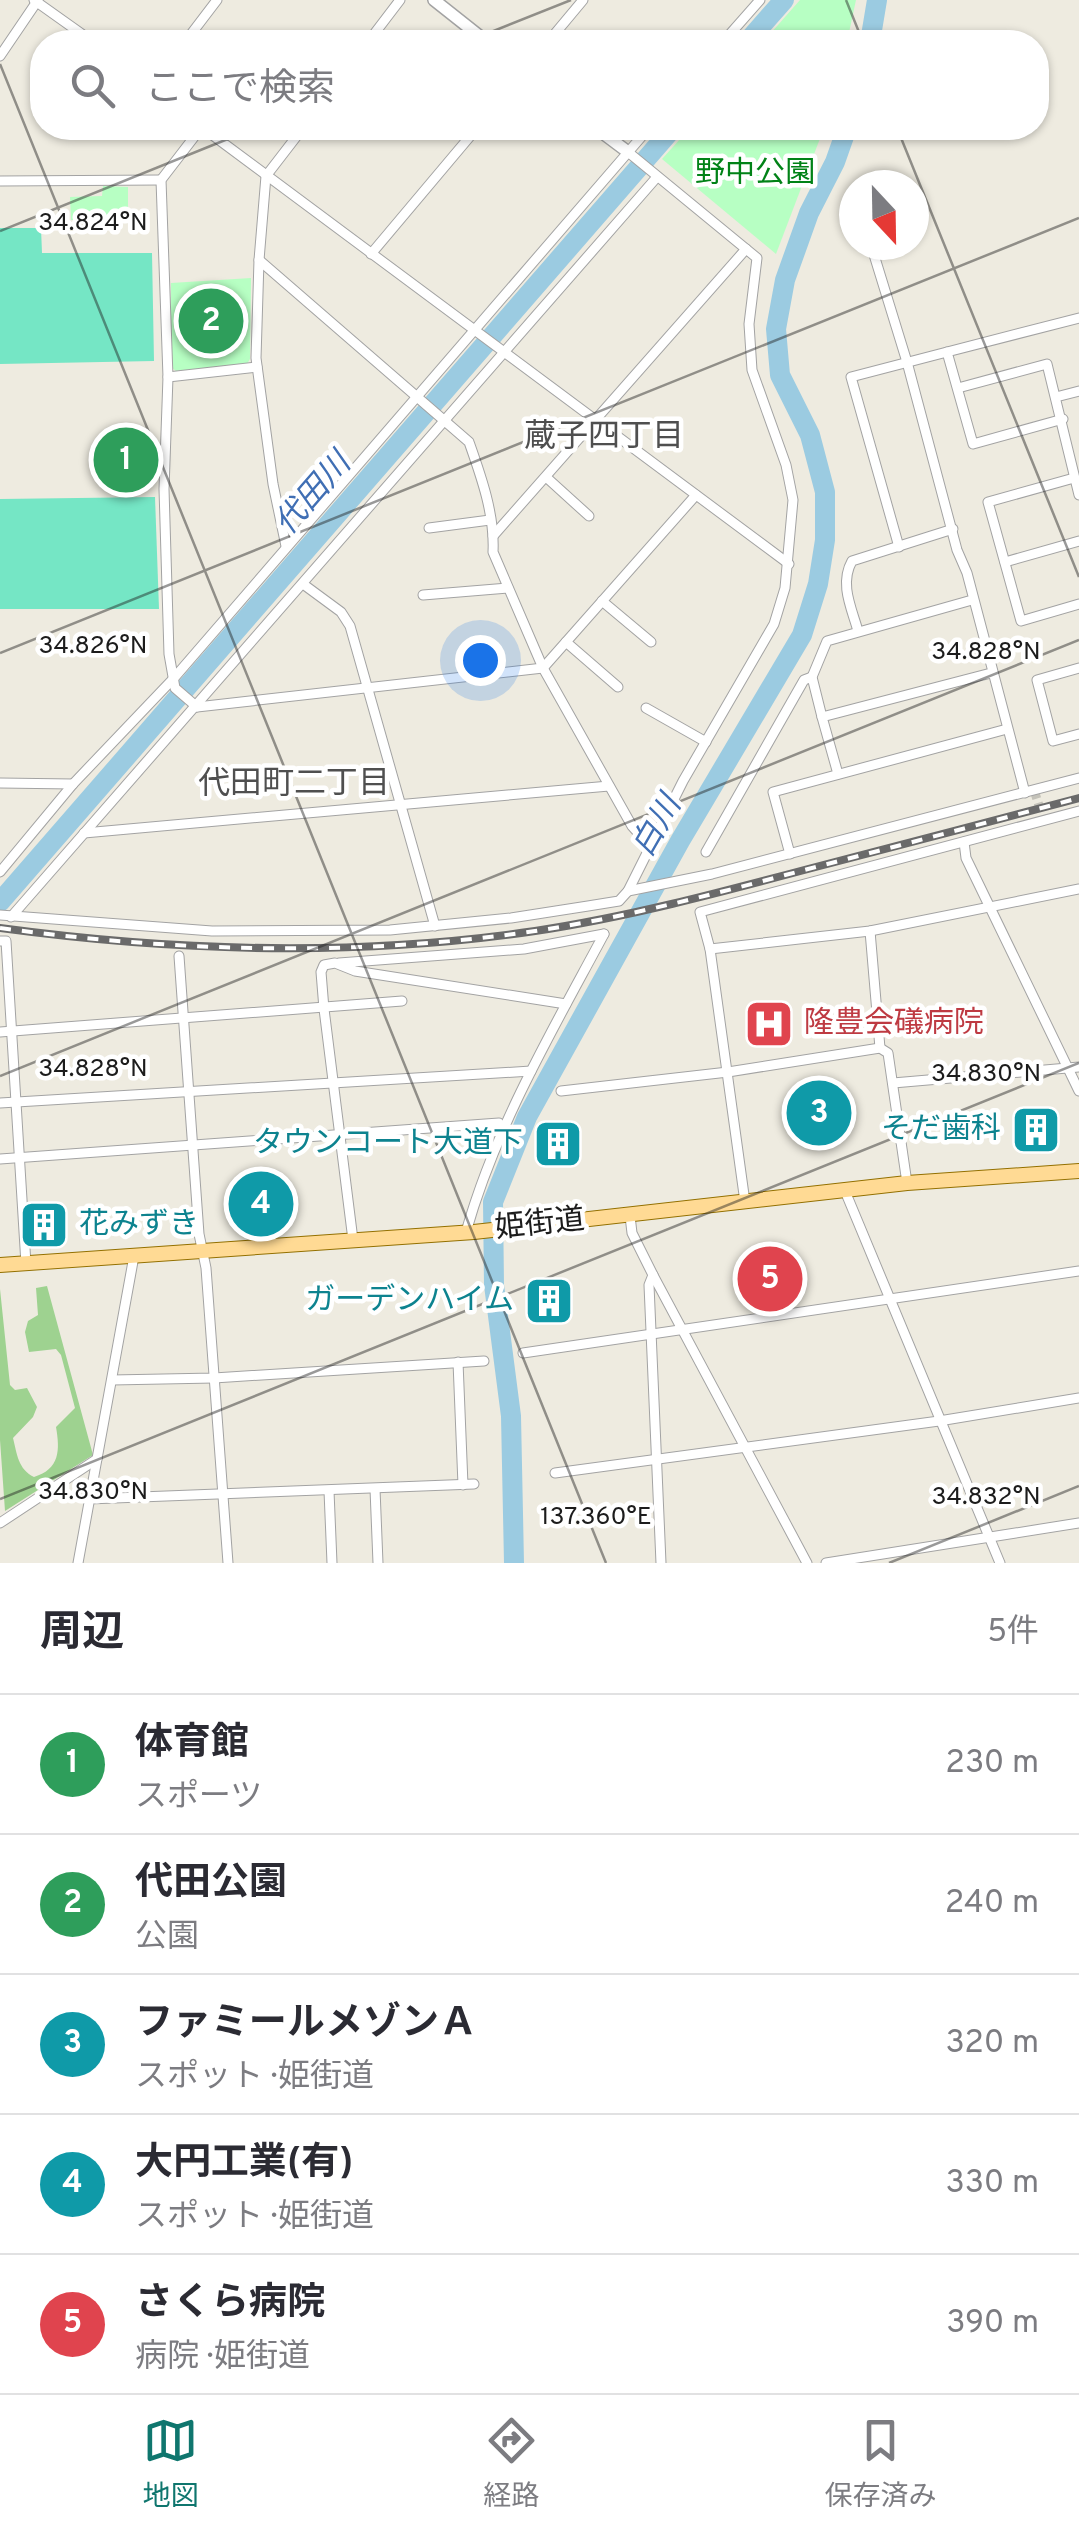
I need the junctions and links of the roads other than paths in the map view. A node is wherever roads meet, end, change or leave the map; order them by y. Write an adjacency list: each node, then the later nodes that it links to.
1 (216, 0): 8 (street)
2 (400, 0): 9 (street)
3 (434, 0): 10 (street)
4 (584, 0): 11 (street)
5 (760, 0): 12 (street)
6 (36, 1): 7 (street); 13 (street)
7 (76, 30)
8 (195, 30)
9 (377, 30)
10 (472, 30)
11 (558, 30)
12 (734, 30)
13 (0, 56)
14 (193, 140): 23 (street)
15 (218, 140): 22 (street)
16 (294, 140): 22 (street)
17 (467, 140): 26 (street)
18 (611, 140): 20 (street)
19 (641, 140): 20 (street)
20 (630, 155): 21 (street); 30 (street)
21 (654, 175): 25 (street); 31 (street)
22 (266, 176): 26 (street); 27 (street)
23 (161, 180): 24 (street); 35 (street)
24 (0, 181)
25 (746, 249): 42 (street); 56 (street)
26 (371, 254): 30 (street)
27 (259, 260): 34 (street); 39 (street)
28 (876, 260): 33 (street)
29 (1079, 318): 32 (street)
30 (476, 330): 31 (street); 39 (street)
31 (502, 350): 41 (street); 42 (street)
32 (948, 352): 33 (street); 36 (street)
33 (907, 362): 50 (street); 54 (street)
34 (258, 367): 35 (street); 53 (street)
35 (168, 377): 70 (street)
36 (958, 388): 38 (street); 40 (street)
37 (1079, 391): 38 (street)
38 (1056, 397): 40 (street)
39 (418, 400): 41 (street); 53 (street)
40 (1063, 419): 44 (street)
41 (442, 420): 48 (street); 57 (street)
42 (596, 422): 43 (street); 45 (street)
43 (546, 477): 47 (street); 51 (street)
44 (1074, 478): 46 (street); 55 (street)
45 (696, 495): 56 (street); 60 (street)
46 (1079, 495)
47 (589, 516)
48 (490, 520): 49 (street); 51 (street)
49 (428, 528)
50 (953, 530): 54 (street); 61 (street)
51 (494, 536): 58 (street)
52 (1079, 541): 55 (street)
53 (286, 546): 70 (street)
54 (899, 546): 63 (street)
55 (1004, 562): 62 (street)
56 (789, 564): 78 (street)
57 (303, 584): 72 (street); 73 (street)
58 (508, 588): 59 (street); 66 (street)
59 (423, 595)
60 (602, 600): 64 (street); 65 (street)
61 (972, 600): 63 (street); 68 (street)
62 (1079, 604)
63 (858, 632): 69 (street)
64 (566, 642): 66 (street); 71 (street)
65 (651, 642)
66 (543, 668): 72 (street); 83 (street)
67 (1079, 668): 77 (street)
68 (991, 672): 75 (street); 76 (street)
69 (812, 677): 75 (street); 90 (street)
70 (175, 683): 73 (street); 82 (street)
71 (618, 687)
72 (368, 688): 73 (street); 85 (street)
73 (195, 704): 87 (street)
74 (646, 708): 78 (street)
75 (822, 718): 79 (street)
76 (1007, 729): 79 (street); 84 (street)
77 (1079, 734)
78 (706, 742): 89 (street)
79 (838, 774): 91 (street)
80 (1079, 778): 84 (street)
81 (0, 783): 82 (street)
82 (73, 784): 92 (street)
83 (610, 786): 85 (street); 89 (street)
84 (1025, 793): 91 (street)
85 (400, 805): 87 (street); 97 (street)
86 (1079, 811): 88 (street)
87 (84, 833): 96 (street)
88 (964, 842): 95 (street); 100 (street)
89 (649, 844): 94 (street)
90 (706, 852)
91 (790, 854): 94 (street)
92 (0, 872)
93 (1079, 889): 95 (street)
94 (632, 890): 97 (street)
95 (991, 907): 98 (street); 110 (street)
96 (6, 916): 97 (street)
97 (435, 926)
98 (870, 931): 100 (street); 109 (street)
99 (0, 940): 108 (street)
100 (710, 949): 112 (street)
101 (179, 956): 106 (street)
102 (335, 963): 104 (street); 104 (street); 105 (street)
103 (402, 1001): 105 (street)
104 (566, 1004): 111 (street)
105 (324, 1009): 106 (street); 113 (street)
106 (183, 1020): 108 (street); 117 (street)
107 (0, 1032): 108 (street)
108 (12, 1032): 118 (street)
109 (880, 1048): 112 (street); 114 (street)
110 (1074, 1068): 114 (street); 116 (street)
111 (531, 1071): 113 (street); 130 (street)
112 (728, 1072): 115 (street); 128 (street)
113 (334, 1083): 117 (street); 121 (street)
114 (893, 1083): 126 (street)
115 (561, 1091)
116 (1079, 1091)
117 (188, 1093): 118 (street); 122 (street)
118 (16, 1102): 119 (street); 123 (street)
119 (0, 1103)
120 (499, 1123): 121 (street)
121 (340, 1134): 122 (street); 131 (street)
122 (192, 1146): 123 (street); 132 (street)
123 (18, 1158): 124 (street); 134 (street)
124 (0, 1159)
125 (1079, 1171): 126 (main road, 姫街道)
126 (907, 1183): 127 (main road, 姫街道)
127 (845, 1191): 128 (main road, 姫街道); 138 (street)
128 (745, 1202): 129 (main road, 姫街道)
129 (630, 1216): 130 (main road, 姫街道); 137 (street)
130 (470, 1232): 131 (main road, 姫街道)
131 (353, 1240): 132 (main road, 姫街道)
132 (202, 1251): 133 (main road, 姫街道); 144 (street)
133 (134, 1256): 134 (main road, 姫街道); 145 (street)
134 (26, 1264): 135 (main road, 姫街道)
135 (0, 1265)
136 (1079, 1271): 138 (street)
137 (653, 1275): 139 (street); 140 (street)
138 (890, 1301): 139 (street); 147 (street)
139 (683, 1331): 140 (street); 148 (street)
140 (652, 1336): 141 (street); 149 (street)
141 (522, 1353)
142 (484, 1361): 143 (street)
143 (458, 1362): 144 (street); 152 (street)
144 (214, 1378): 145 (street); 154 (street)
145 (112, 1380): 150 (street)
146 (1079, 1398): 147 (street)
147 (939, 1421): 148 (street); 158 (street)
148 (746, 1446): 149 (street); 164 (street)
149 (656, 1458): 151 (street); 163 (street)
150 (97, 1459): 155 (street); 156 (street)
151 (554, 1473)
152 (376, 1489): 153 (street); 162 (street)
153 (329, 1492): 154 (street); 161 (street)
154 (222, 1496): 155 (street); 160 (street)
155 (90, 1499): 159 (street)
156 (0, 1523)
157 (1079, 1523): 158 (street)
158 (990, 1535): 165 (street); 166 (street)
159 (78, 1563)
160 (228, 1563)
161 (332, 1563)
162 (378, 1563)
163 (661, 1563)
164 (807, 1563)
165 (826, 1563)
166 (1000, 1563)

